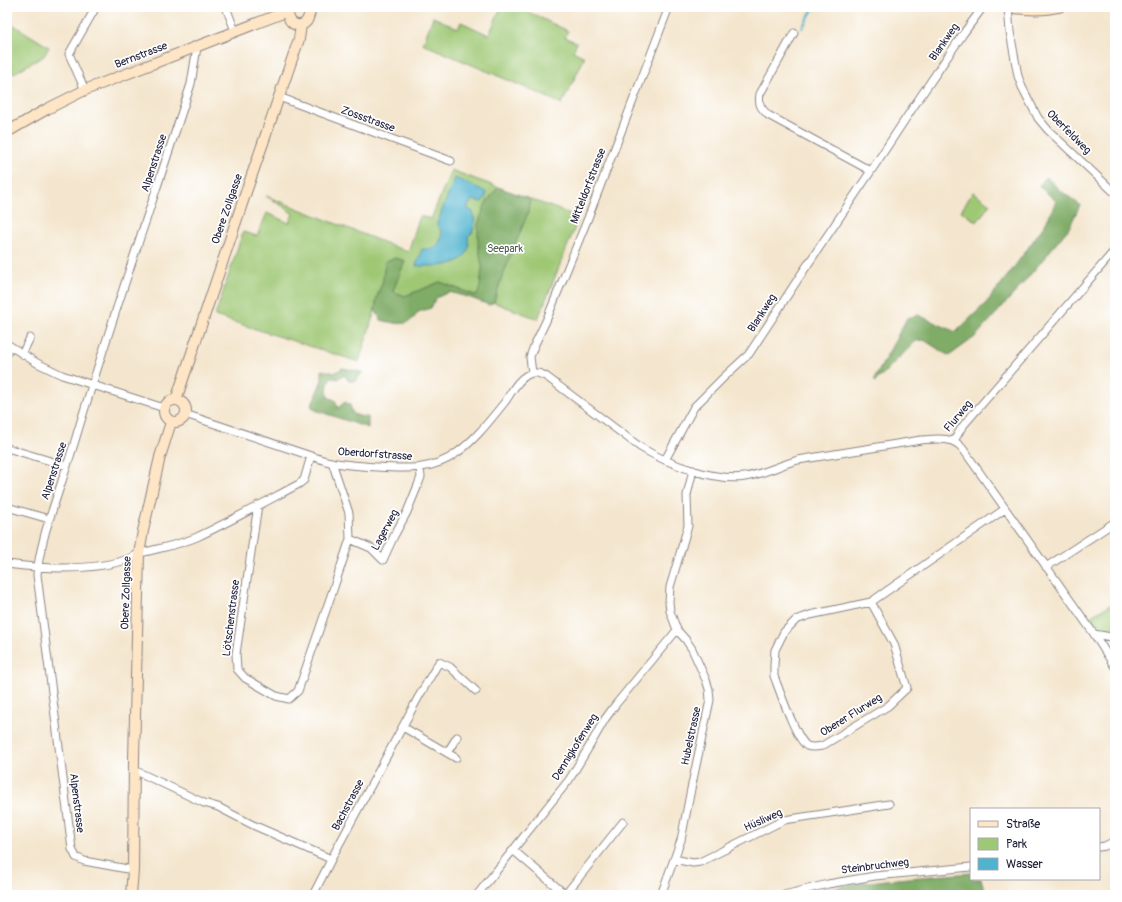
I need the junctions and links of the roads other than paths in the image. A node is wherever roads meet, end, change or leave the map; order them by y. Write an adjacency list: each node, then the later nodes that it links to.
1 (96, 7): 13 (street)
2 (226, 7): 10 (street)
3 (669, 7): 24 (street, Mitteldorfstrasse)
4 (983, 7): 17 (street, Blankweg)
5 (1008, 7): 6 (street); 18 (street, Oberfeldweg)
6 (1059, 7)
7 (290, 9): 9 (street, Bernstrasse); 10 (street, Bernstrasse)
8 (309, 9): 9 (street)
9 (301, 25): 14 (street, Obere Zollgasse)
10 (236, 31): 12 (street, Bernstrasse)
11 (794, 33): 17 (street)
12 (197, 47): 13 (street, Bernstrasse); 25 (street, Alpenstrasse)
13 (85, 90): 15 (street, Bernstrasse)
14 (279, 98): 16 (street, Zossstrasse); 26 (street, Obere Zollgasse)
15 (7, 132)
16 (451, 161)
17 (872, 171): 33 (street, Blankweg)
18 (1115, 193)
19 (1115, 250): 30 (street, Flurweg)
20 (30, 338): 23 (street)
21 (8, 345): 22 (street); 23 (street)
22 (7, 354)
23 (22, 354): 25 (street)
24 (532, 373): 33 (street); 36 (street, Oberdorfstrasse)
25 (92, 385): 27 (street); 35 (street, Alpenstrasse)
26 (176, 400): 27 (street); 28 (street)
27 (164, 408): 29 (street)
28 (185, 414): 29 (street); 32 (street, Oberdorfstrasse)
29 (171, 422): 44 (street, Obere Zollgasse)
30 (954, 441): 37 (street, Flurweg); 40 (street)
31 (7, 448): 35 (street)
32 (311, 456): 34 (street, Oberdorfstrasse); 38 (street)
33 (665, 460): 37 (street, Flurweg)
34 (332, 462): 36 (street, Oberdorfstrasse); 43 (street)
35 (67, 466): 41 (street, Alpenstrasse)
36 (420, 468): 43 (street, Lagerweg)
37 (693, 470): 49 (street, Hubelstrasse)
38 (258, 505): 43 (street, Lötschenstrasse); 44 (street)
39 (7, 507): 41 (street)
40 (1006, 509): 46 (street); 48 (street, Oberer Flurweg)
41 (49, 519): 47 (street, Alpenstrasse)
42 (1115, 522): 46 (street)
43 (350, 539)
44 (139, 554): 47 (street); 60 (street, Obere Zollgasse)
45 (7, 564): 47 (street)
46 (1046, 567): 50 (street)
47 (37, 568): 69 (street, Alpenstrasse)
48 (872, 602): 48 (street, Oberer Flurweg)
49 (677, 630): 65 (street, Dennigkofenweg); 67 (street, Hubelstrasse)
50 (1094, 634): 51 (street); 52 (street)
51 (1115, 639)
52 (1106, 653): 53 (street); 54 (street)
53 (1115, 655)
54 (1115, 667)
55 (476, 691): 56 (street, Bachstrasse)
56 (403, 727): 58 (street); 66 (street, Bachstrasse)
57 (457, 737): 58 (street)
58 (447, 753): 59 (street)
59 (456, 758)
60 (134, 770): 66 (street); 69 (street, Obere Zollgasse)
61 (889, 804): 67 (street, Hüsliweg)
62 (623, 822): 73 (street)
63 (1115, 841): 64 (street)
64 (1100, 847)
65 (513, 850): 72 (street, Dennigkofenweg); 73 (street)
66 (331, 859): 71 (street, Bachstrasse)
67 (674, 859): 74 (street, Hubelstrasse)
68 (970, 867): 75 (street, Steinbruchweg)
69 (133, 870): 70 (street, Obere Zollgasse)
70 (131, 895)
71 (313, 895)
72 (477, 895)
73 (566, 895)
74 (661, 895)
75 (784, 895)

